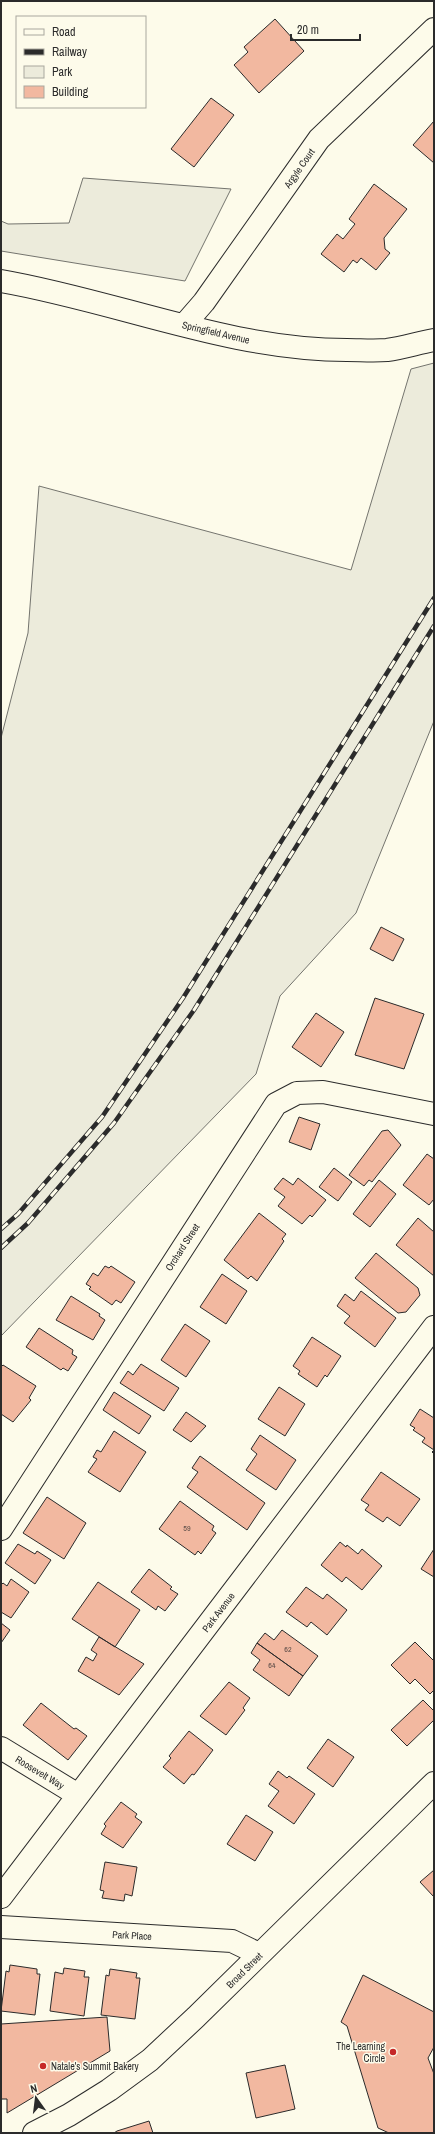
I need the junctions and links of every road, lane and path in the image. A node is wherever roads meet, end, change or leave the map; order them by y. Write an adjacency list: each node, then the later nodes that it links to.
1 (434, 29): 3 (street, Argyle Court)
2 (1, 282): 3 (street, Springfield Avenue)
3 (184, 325): 4 (street, Springfield Avenue)
4 (434, 340)
5 (434, 1114): 7 (street, Orchard Street)
6 (434, 1327): 10 (street, Park Avenue)
7 (1, 1529)
8 (1, 1748): 10 (street, Roosevelt Way)
9 (434, 1782): 13 (street, Broad Street)
10 (78, 1795): 11 (street, Park Avenue)
11 (1, 1896)
12 (1, 1927): 13 (street, Park Place)
13 (259, 1954): 14 (street, Broad Street)
14 (34, 2133)

